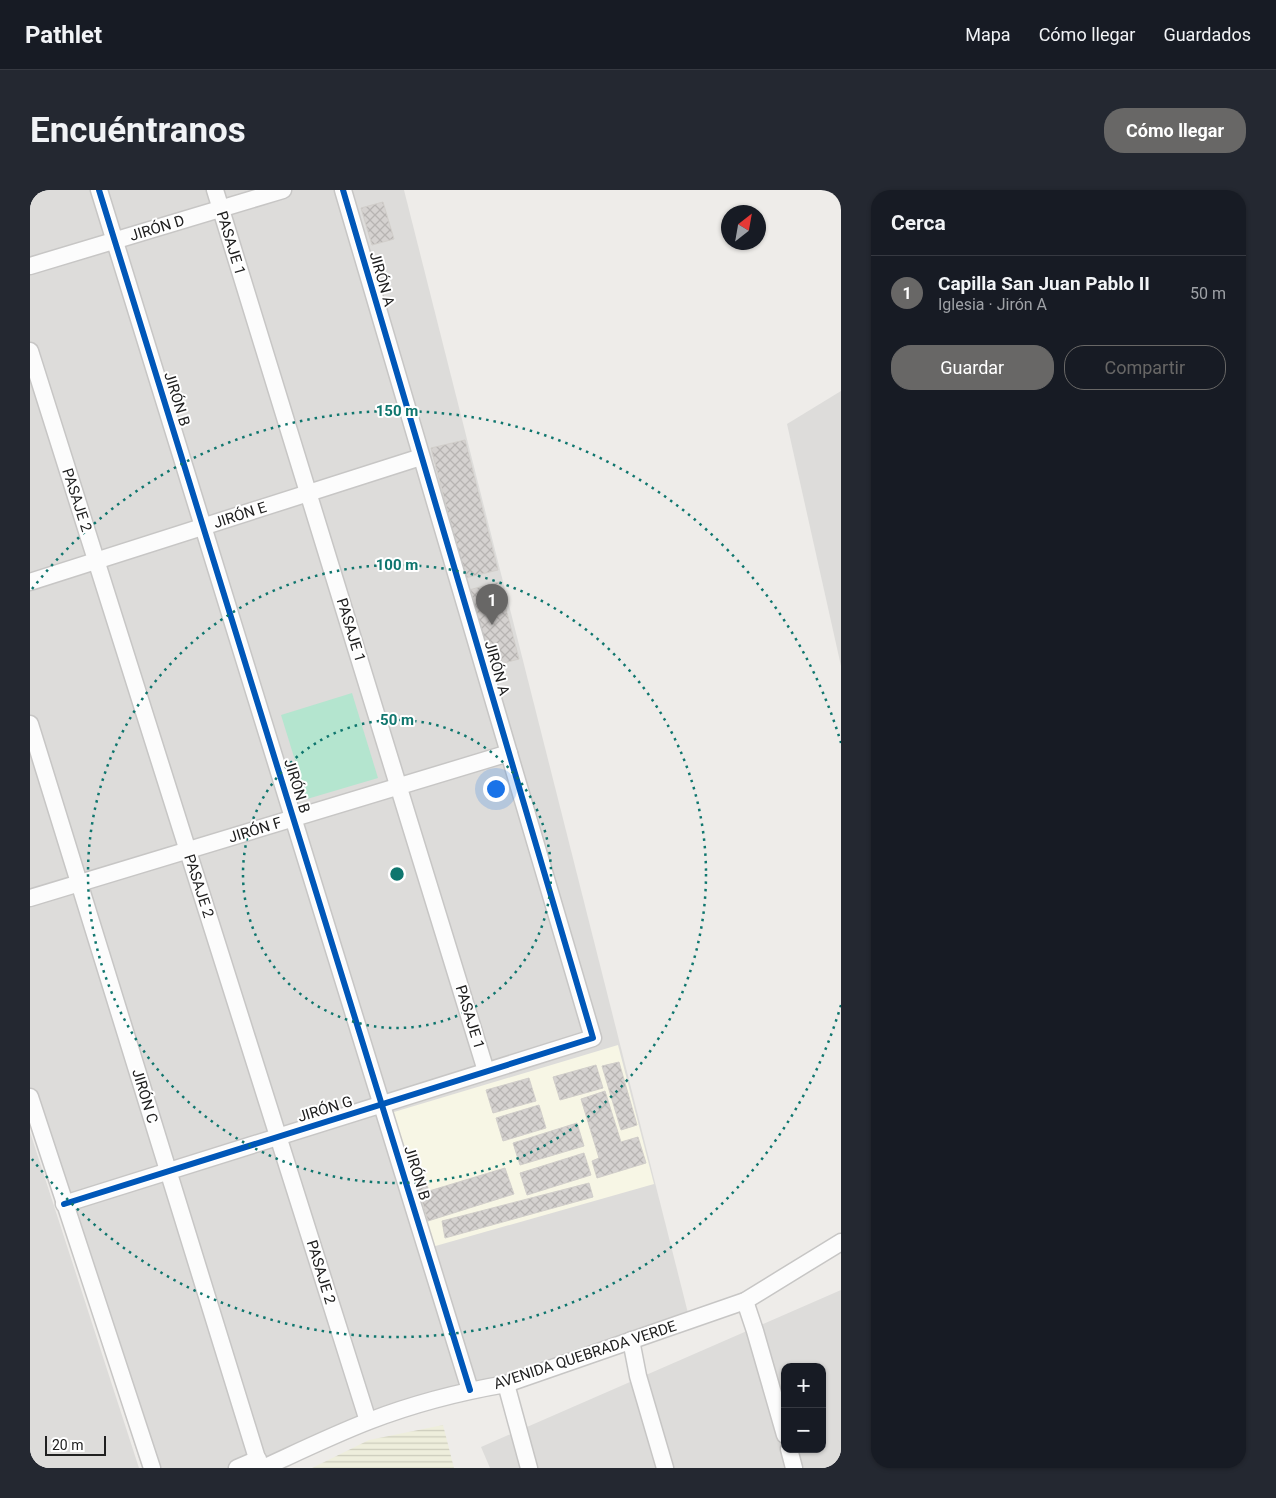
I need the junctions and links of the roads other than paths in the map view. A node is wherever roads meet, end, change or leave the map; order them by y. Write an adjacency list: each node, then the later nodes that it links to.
1 (99, 190): 6 (street, JIRÓN B)
2 (215, 190): 5 (street, PASAJE 1)
3 (283, 190): 5 (street, JIRÓN D)
4 (343, 190): 9 (street, JIRÓN A)
5 (220, 208): 6 (street, JIRÓN D); 10 (street, PASAJE 1)
6 (114, 240): 7 (street, JIRÓN D); 11 (street, JIRÓN B)
7 (30, 266)
8 (30, 351): 12 (street, PASAJE 2)
9 (421, 457): 10 (street, JIRÓN E); 15 (street, JIRÓN A)
10 (308, 493): 11 (street, JIRÓN E); 16 (street, PASAJE 1)
11 (203, 527): 12 (street, JIRÓN E); 17 (street, JIRÓN B)
12 (96, 560): 13 (street, JIRÓN E); 18 (street, PASAJE 2)
13 (30, 582)
14 (30, 724): 19 (street, JIRÓN C)
15 (509, 753): 16 (street, JIRÓN F); 21 (street, JIRÓN A)
16 (399, 786): 17 (street, JIRÓN F); 22 (street, PASAJE 1)
17 (294, 818): 18 (street, JIRÓN F); 24 (street, JIRÓN B)
18 (188, 850): 19 (street, JIRÓN F); 25 (street, PASAJE 2)
19 (79, 883): 20 (street, JIRÓN F); 26 (street, JIRÓN C)
20 (30, 898)
21 (592, 1038): 22 (street, JIRÓN G)
22 (486, 1071): 24 (street, JIRÓN G)
23 (30, 1097): 27 (street)
24 (382, 1104): 25 (street, JIRÓN G); 32 (street, JIRÓN B)
25 (279, 1136): 26 (street, JIRÓN G); 33 (street, PASAJE 2)
26 (169, 1171): 27 (street, JIRÓN G); 36 (street, JIRÓN C)
27 (64, 1204): 37 (street)
28 (841, 1242): 29 (street, AVENIDA QUEBRADA VERDE)
29 (744, 1301): 30 (street, AVENIDA QUEBRADA VERDE); 34 (street)
30 (631, 1340): 31 (street, AVENIDA QUEBRADA VERDE); 40 (street)
31 (506, 1384): 32 (street, AVENIDA QUEBRADA VERDE); 39 (street)
32 (470, 1390): 33 (street, AVENIDA QUEBRADA VERDE)
33 (368, 1421): 36 (street, AVENIDA QUEBRADA VERDE)
34 (781, 1421)
35 (790, 1453): 41 (street)
36 (260, 1465): 38 (street, AVENIDA QUEBRADA VERDE)
37 (152, 1468)
38 (237, 1468)
39 (529, 1468)
40 (665, 1468)
41 (794, 1468)

